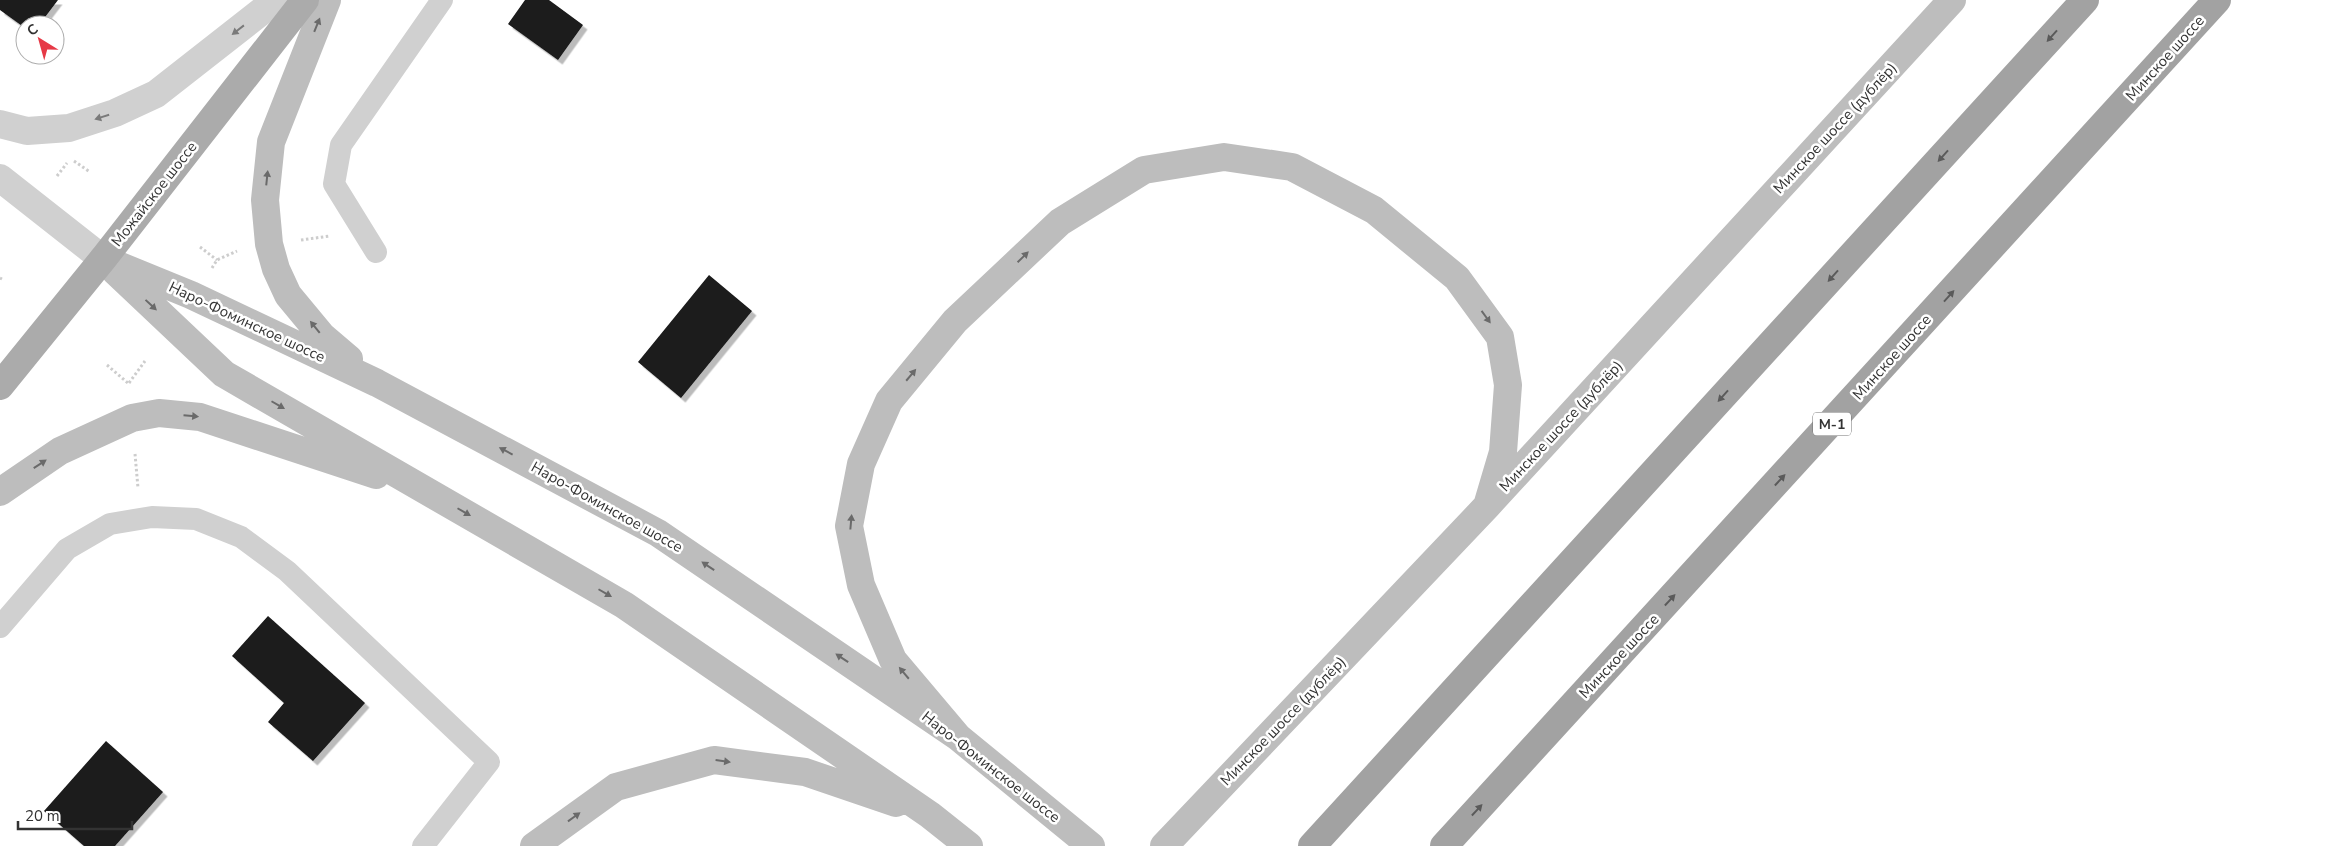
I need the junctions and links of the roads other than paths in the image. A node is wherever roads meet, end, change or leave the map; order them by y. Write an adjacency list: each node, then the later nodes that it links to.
1 (276, 0): 8 (street, one-way to 8)
2 (305, 0): 11 (main road, Можайское шоссе)
3 (327, 0): 12 (main road, one-way to 3)
4 (442, 0): 10 (lane)
5 (1952, 0): 16 (main road, Минское шоссе (дублёр))
6 (2085, 0): 25 (highway, one-way to 25)
7 (2218, 0): 26 (highway, Минское шоссе / М-1, one-way to 7)
8 (0, 124)
9 (0, 178): 11 (street, Наро-Фоминское шоссе)
10 (376, 252)
11 (103, 259): 12 (main road, Наро-Фоминское шоссе); 13 (main road, Можайское шоссе); 15 (main road, Наро-Фоминское шоссе, one-way to 15)
12 (377, 382): 18 (main road, Наро-Фоминское шоссе, one-way to 12)
13 (0, 386)
14 (0, 492): 15 (main road, one-way to 15)
15 (432, 494): 19 (main road, Наро-Фоминское шоссе, one-way to 19)
16 (1488, 506): 18 (main road, one-way to 16); 24 (main road, Минское шоссе (дублёр))
17 (0, 627): 20 (lane)
18 (958, 737): 23 (main road, Наро-Фоминское шоссе)
19 (938, 821): 21 (main road, one-way to 19); 22 (main road, Наро-Фоминское шоссе)
20 (423, 846)
21 (534, 846)
22 (969, 846)
23 (1091, 846)
24 (1164, 846)
25 (1312, 846)
26 (1444, 846)

